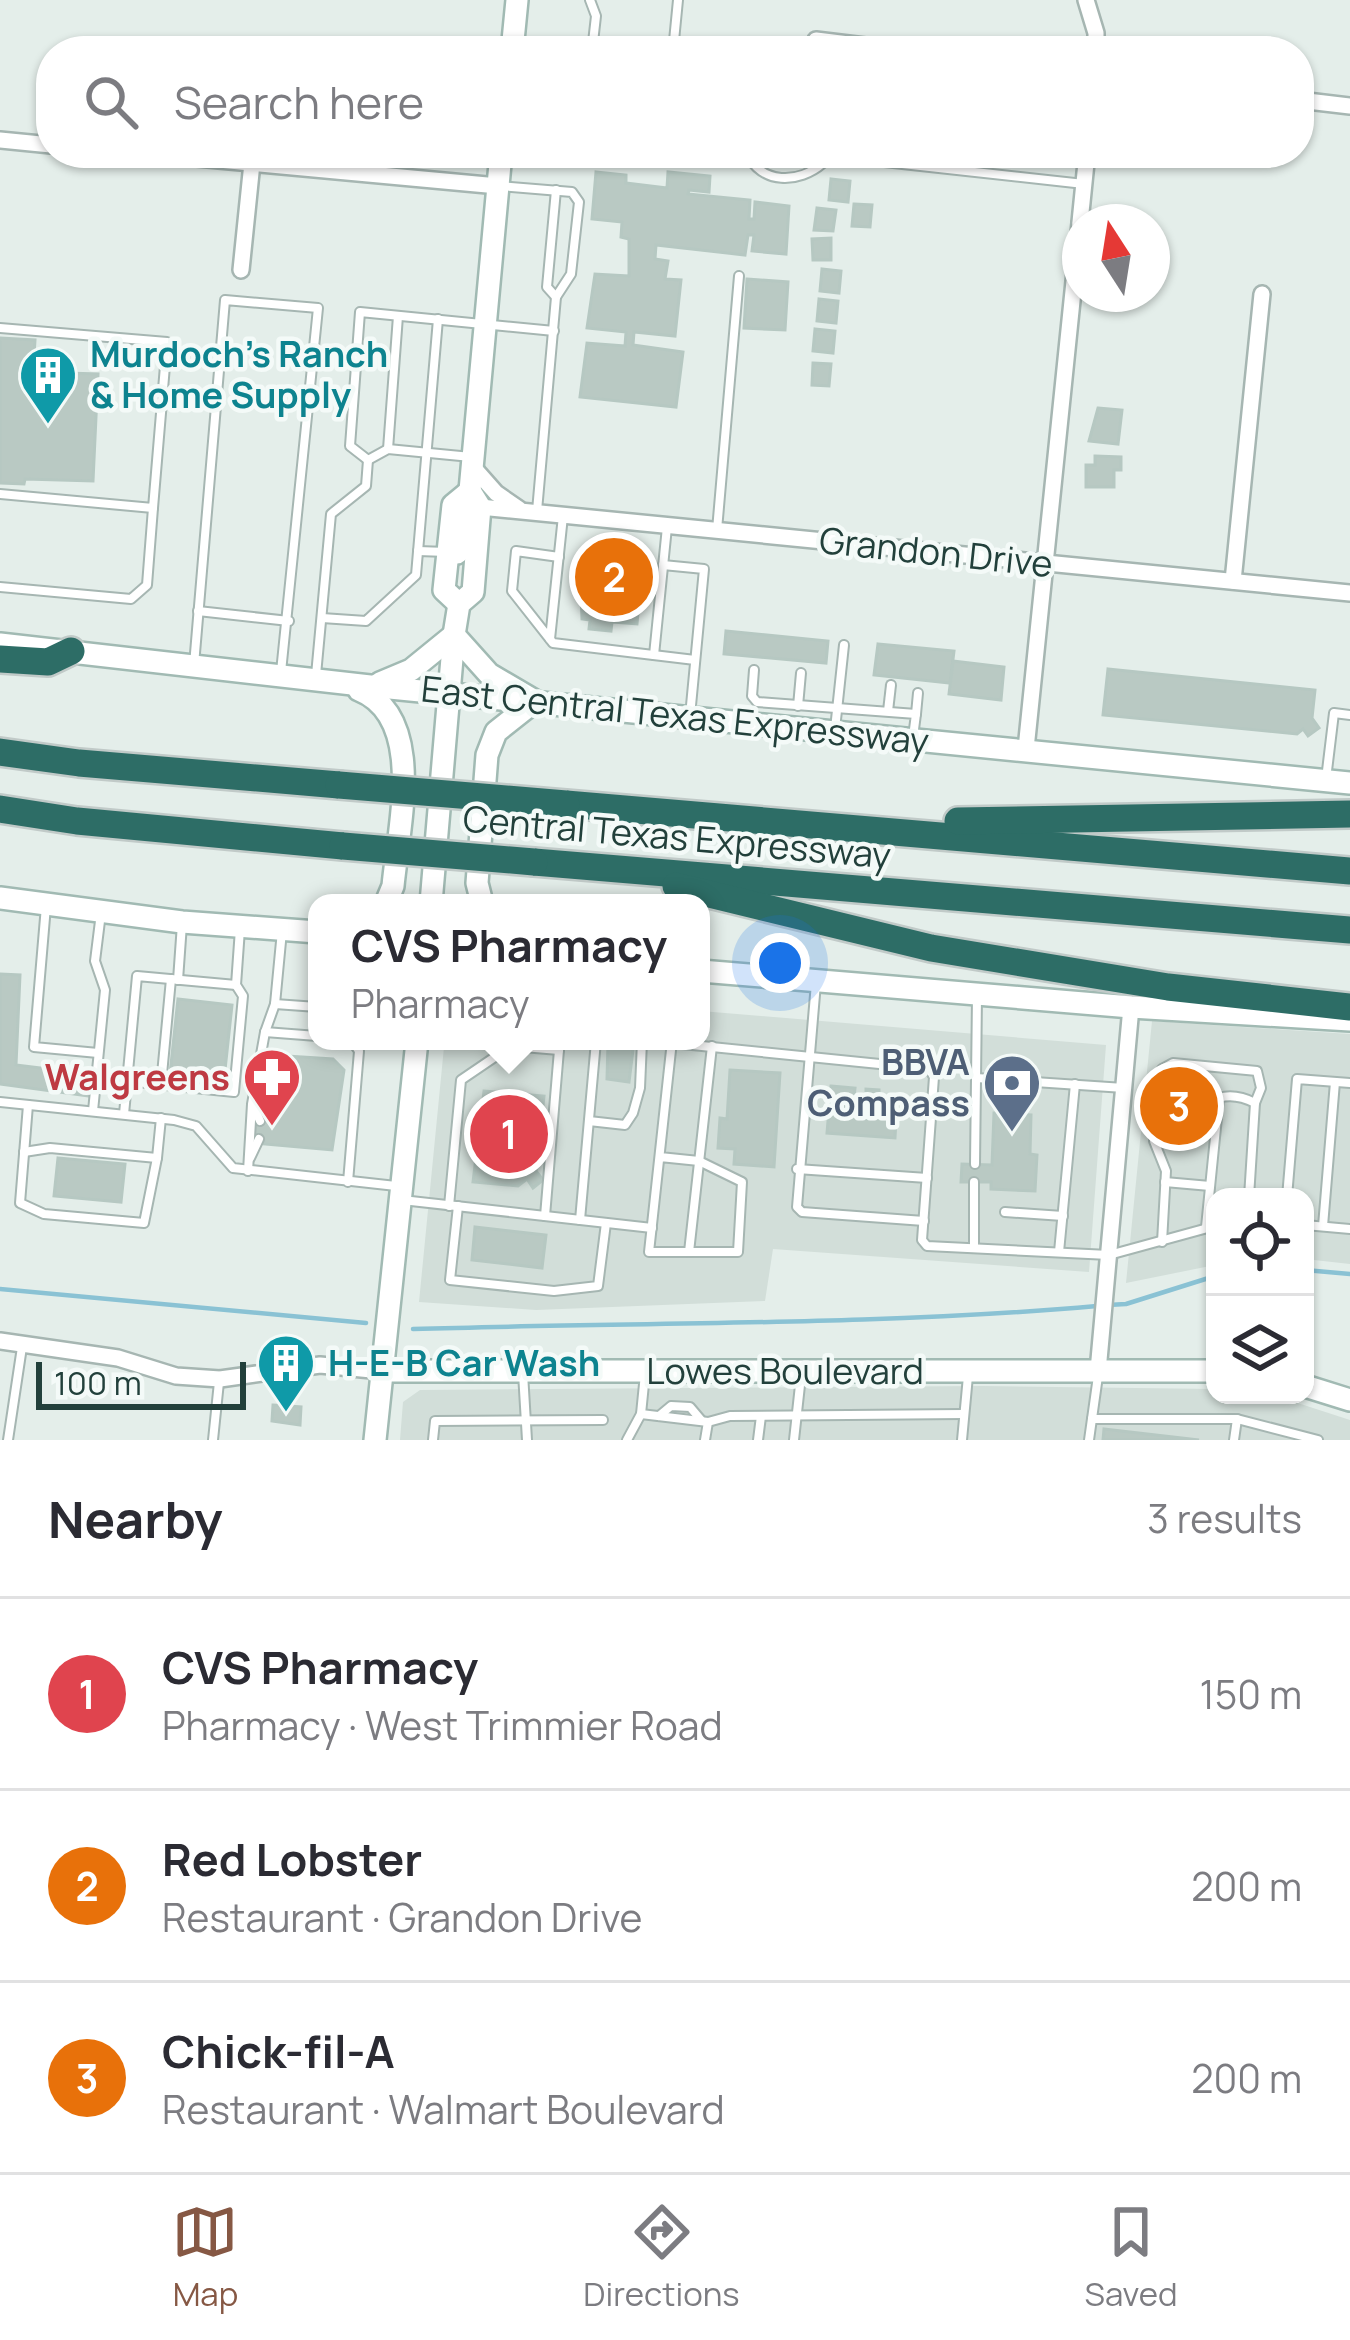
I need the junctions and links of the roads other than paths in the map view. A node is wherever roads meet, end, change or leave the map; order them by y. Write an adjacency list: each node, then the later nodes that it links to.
1 (517, 0): 5 (main road)
2 (590, 0): 6 (lane)
3 (678, 0): 7 (lane)
4 (1085, 0): 8 (street)
5 (513, 36)
6 (594, 36)
7 (675, 36)
8 (1096, 36)
9 (1314, 102): 10 (street)
10 (1350, 106)
11 (0, 140): 12 (street)
12 (36, 144)
13 (251, 168): 24 (street)
14 (305, 168): 21 (street)
15 (500, 168): 21 (main road)
16 (756, 168): 17 (lane)
17 (817, 168)
18 (940, 168): 20 (lane)
19 (1086, 168): 20 (street)
20 (1084, 184): 23 (street)
21 (498, 186): 22 (lane); 31 (main road)
22 (556, 190): 27 (lane); 27 (lane)
23 (1082, 204)
24 (241, 270)
25 (740, 276): 44 (lane)
26 (1262, 294): 50 (street)
27 (556, 297): 33 (lane)
28 (1071, 312): 48 (street)
29 (398, 316): 30 (lane); 34 (lane); 36 (lane)
30 (438, 320): 31 (lane); 35 (lane)
31 (486, 324): 33 (lane); 37 (main road)
32 (0, 328): 40 (lane)
33 (554, 331): 41 (lane)
34 (388, 449): 35 (lane); 36 (lane)
35 (428, 453): 37 (lane); 45 (lane)
36 (368, 460): 55 (lane)
37 (474, 462): 39 (main road); 41 (street)
38 (0, 494): 40 (lane)
39 (475, 499): 41 (street, Grandon Drive); 46 (main road); 53 (main road)
40 (152, 508): 51 (lane)
41 (529, 512): 42 (street, Grandon Drive)
42 (563, 515): 43 (street, Grandon Drive); 47 (lane)
43 (667, 525): 44 (street, Grandon Drive); 49 (lane)
44 (717, 530): 48 (street, Grandon Drive)
45 (418, 551): 46 (lane); 55 (lane)
46 (448, 553): 53 (main road)
47 (559, 557): 58 (lane); 58 (lane)
48 (1046, 562): 50 (street, Grandon Drive); 83 (street)
49 (663, 565): 62 (lane); 64 (lane)
50 (1233, 581): 52 (street, Grandon Drive)
51 (0, 586)
52 (1350, 592)
53 (459, 604): 57 (main road)
54 (198, 611): 56 (lane); 56 (lane); 65 (lane)
55 (322, 619): 69 (lane)
56 (289, 621): 68 (lane)
57 (454, 635): 71 (main road); 73 (main road); 74 (main road)
58 (550, 640): 62 (lane)
59 (0, 644): 61 (main road, East Central Texas Expressway)
60 (844, 645): 81 (lane)
61 (71, 651): 63 (highway); 65 (main road, East Central Texas Expressway)
62 (654, 656): 64 (lane)
63 (0, 659)
64 (695, 659): 80 (lane)
65 (194, 666): 68 (main road, East Central Texas Expressway)
66 (754, 670): 77 (lane)
67 (801, 673): 75 (lane)
68 (280, 676): 69 (main road, East Central Texas Expressway)
69 (327, 680): 71 (main road, East Central Texas Expressway); 92 (main road)
70 (891, 685): 76 (lane)
71 (370, 686): 73 (main road, East Central Texas Expressway)
72 (918, 693): 78 (lane)
73 (451, 694): 74 (main road, East Central Texas Expressway); 93 (main road)
74 (535, 701): 80 (main road, East Central Texas Expressway); 94 (main road)
75 (798, 706): 77 (lane); 81 (lane)
76 (888, 711): 78 (lane); 81 (lane)
77 (756, 712): 80 (main road, East Central Texas Expressway); 81 (main road, East Central Texas Expressway)
78 (916, 714): 82 (lane)
79 (1350, 715): 85 (lane)
80 (690, 716)
81 (836, 720): 82 (main road, East Central Texas Expressway)
82 (913, 738): 83 (main road, East Central Texas Expressway)
83 (1026, 749): 85 (main road, East Central Texas Expressway)
84 (0, 752): 89 (highway, Central Texas Expressway, bridge)
85 (1326, 781): 86 (main road, East Central Texas Expressway)
86 (1350, 783)
87 (0, 809): 90 (highway, Central Texas Expressway, bridge)
88 (1350, 814): 89 (highway)
89 (861, 829): 91 (highway, Central Texas Expressway)
90 (602, 866): 101 (highway, Central Texas Expressway); 111 (highway)
91 (1350, 871)
92 (390, 894)
93 (432, 894)
94 (480, 894)
95 (0, 898): 96 (main road)
96 (46, 904): 97 (main road); 123 (lane)
97 (101, 912): 98 (main road); 123 (lane)
98 (182, 922): 99 (main road); 104 (lane)
99 (240, 926): 100 (main road); 106 (lane)
100 (282, 929): 102 (main road); 108 (lane)
101 (1350, 930)
102 (308, 931)
103 (710, 972): 105 (main road)
104 (175, 979): 106 (lane); 126 (lane); 130 (lane)
105 (816, 982): 107 (main road); 124 (lane)
106 (236, 985): 130 (lane)
107 (977, 994): 110 (main road); 125 (lane)
108 (275, 1004): 109 (lane); 113 (lane)
109 (308, 1006)
110 (1131, 1007): 112 (main road); 131 (street)
111 (1350, 1007)
112 (1350, 1020)
113 (265, 1032): 114 (lane); 134 (lane)
114 (308, 1035)
115 (712, 1046): 124 (lane); 146 (lane)
116 (358, 1050): 151 (lane)
117 (416, 1050): 157 (main road)
118 (505, 1050): 158 (lane)
119 (559, 1050): 160 (lane)
120 (595, 1050): 140 (lane)
121 (641, 1050): 140 (lane)
122 (671, 1050): 143 (lane)
123 (98, 1053): 136 (lane)
124 (809, 1054): 148 (lane); 150 (lane)
125 (976, 1078): 129 (lane); 147 (lane)
126 (127, 1082): 130 (lane); 137 (lane)
127 (1335, 1082): 128 (lane); 156 (lane); 166 (lane)
128 (1350, 1083)
129 (1075, 1084): 131 (lane); 161 (lane)
130 (161, 1085)
131 (1124, 1088): 174 (street)
132 (0, 1102): 135 (lane)
133 (1255, 1103): 153 (lane); 154 (lane); 155 (lane)
134 (252, 1104): 139 (lane); 145 (lane)
135 (28, 1105): 136 (lane); 142 (lane)
136 (92, 1112): 137 (lane)
137 (124, 1115): 138 (lane)
138 (160, 1118): 144 (lane); 149 (lane)
139 (260, 1121)
140 (589, 1121): 162 (lane)
141 (259, 1139): 145 (lane)
142 (24, 1152): 144 (lane); 144 (lane)
143 (660, 1157): 146 (lane); 167 (lane)
144 (158, 1158)
145 (249, 1159): 149 (lane)
146 (699, 1161): 172 (lane); 172 (lane)
147 (975, 1164)
148 (797, 1168): 150 (lane); 163 (lane)
149 (248, 1172): 151 (lane)
150 (927, 1178): 163 (lane)
151 (348, 1182): 157 (lane)
152 (974, 1182): 171 (lane)
153 (1165, 1182): 154 (lane); 170 (lane)
154 (1210, 1186)
155 (1250, 1188)
156 (1288, 1188)
157 (401, 1193): 158 (lane); 177 (main road)
158 (454, 1206): 160 (lane); 164 (lane)
159 (1005, 1211): 161 (lane)
160 (545, 1216): 162 (lane)
161 (1063, 1216): 173 (lane)
162 (580, 1220): 164 (lane)
163 (924, 1221): 171 (lane)
164 (606, 1223): 167 (lane)
165 (1314, 1226): 166 (lane)
166 (1322, 1226): 169 (lane)
167 (652, 1228): 172 (lane)
168 (1206, 1229): 170 (lane)
169 (1350, 1229)
170 (1162, 1242): 174 (lane)
171 (974, 1248): 173 (lane)
172 (689, 1252)
173 (1059, 1252): 174 (lane)
174 (1109, 1255): 182 (street)
175 (0, 1341): 176 (street, Lowes Boulevard)
176 (23, 1344): 184 (street, Lowes Boulevard); 196 (lane)
177 (382, 1371): 178 (main road, Lowes Boulevard); 184 (street, Lowes Boulevard); 198 (main road)
178 (523, 1371): 179 (main road, Lowes Boulevard); 193 (lane)
179 (645, 1371): 180 (main road, Lowes Boulevard); 187 (lane)
180 (802, 1371): 181 (main road, Lowes Boulevard); 189 (lane)
181 (968, 1371): 182 (main road, Lowes Boulevard); 188 (lane)
182 (1098, 1371): 183 (main road, Lowes Boulevard); 191 (lane)
183 (1206, 1371)
184 (220, 1379): 197 (lane)
185 (1314, 1389): 186 (main road)
186 (1350, 1400)
187 (641, 1414): 195 (lane); 201 (lane)
188 (964, 1414): 189 (lane); 205 (lane)
189 (796, 1415): 190 (lane); 204 (lane)
190 (761, 1416): 195 (lane); 203 (lane)
191 (1092, 1419): 192 (lane); 206 (lane)
192 (1237, 1419): 207 (lane); 208 (lane)
193 (526, 1420): 194 (lane); 199 (lane); 200 (lane)
194 (603, 1420)
195 (705, 1421): 202 (lane)
196 (8, 1440)
197 (213, 1440)
198 (375, 1440)
199 (433, 1440)
200 (527, 1440)
201 (628, 1440)
202 (705, 1440)
203 (758, 1440)
204 (794, 1440)
205 (962, 1440)
206 (1089, 1440)
207 (1234, 1440)
208 (1318, 1440)

